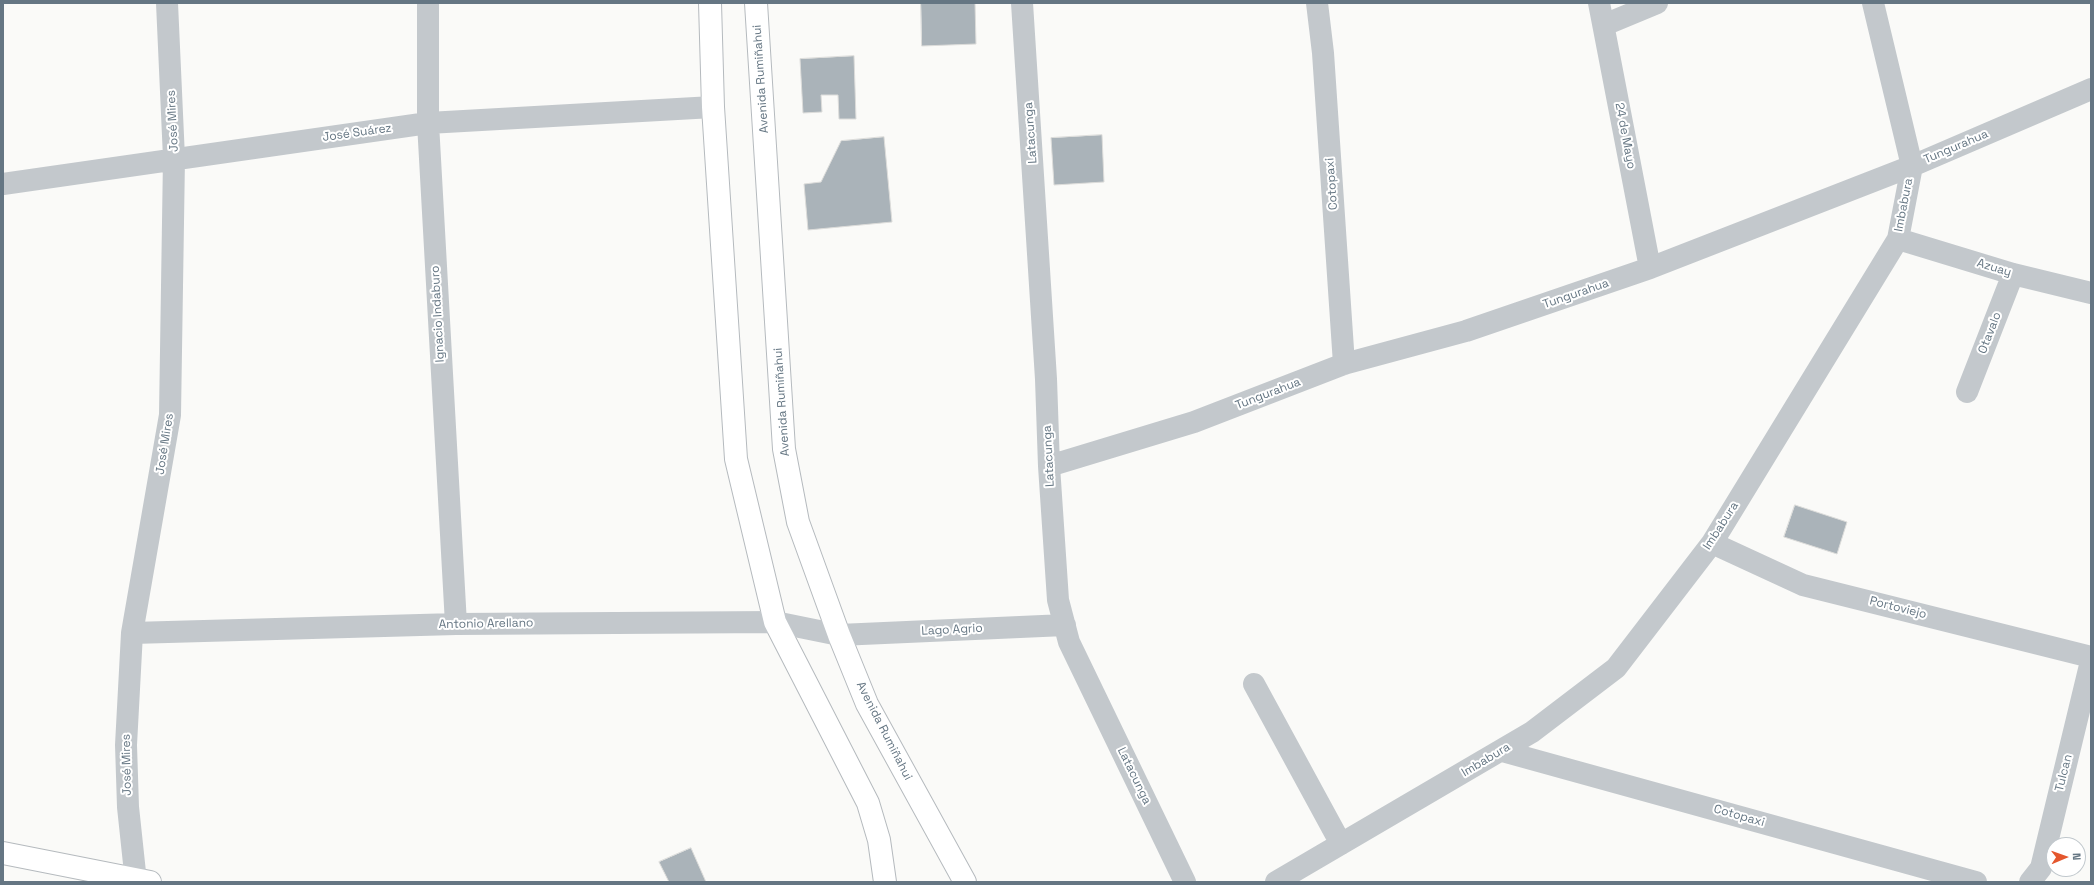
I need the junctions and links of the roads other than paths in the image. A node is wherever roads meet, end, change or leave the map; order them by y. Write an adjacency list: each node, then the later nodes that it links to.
1 (167, 3): 14 (street, José Mires)
2 (428, 3): 13 (street, Ignacio Indaburo)
3 (710, 3): 12 (main road)
4 (756, 3): 29 (main road, Avenida Rumiñahui)
5 (1022, 3): 23 (street, Latacunga)
6 (1317, 3): 21 (street, Cotopaxi)
7 (1599, 3): 10 (street, 24 de Mayo)
8 (1657, 3): 10 (street)
9 (1873, 3): 15 (street, Imbabura)
10 (1604, 25): 18 (street, 24 de Mayo)
11 (2091, 90): 15 (street, Tungurahua)
12 (713, 108): 13 (street, José Suárez); 25 (main road)
13 (428, 123): 14 (street, José Suárez); 26 (street, Ignacio Indaburo)
14 (174, 158): 16 (street, José Suárez); 28 (street, José Mires)
15 (1912, 166): 17 (street, Imbabura); 18 (street, Tungurahua)
16 (3, 184)
17 (1898, 239): 19 (street, Azuay); 24 (street, Imbabura)
18 (1650, 268): 21 (street, Tungurahua)
19 (2013, 274): 20 (street, Azuay); 22 (street, Otavalo)
20 (2091, 293)
21 (1344, 364): 23 (street, Tungurahua)
22 (1967, 392)
23 (1049, 466): 27 (street, Latacunga)
24 (1712, 543): 30 (street, Portoviejo); 33 (street, Imbabura)
25 (775, 622): 26 (street, Antonio Arellano); 29 (street, Antonio Arellano); 37 (main road)
26 (456, 624): 28 (street, Antonio Arellano)
27 (1065, 625): 29 (street, Lago Agrio); 39 (street, Latacunga)
28 (132, 633): 36 (street, José Mires)
29 (839, 635): 38 (main road, Avenida Rumiñahui)
30 (2091, 656)
31 (2091, 661): 42 (street, Tulcan)
32 (1254, 684): 34 (street)
33 (1502, 751): 34 (street, Imbabura); 41 (street, Cotopaxi)
34 (1341, 844): 40 (street, Imbabura)
35 (3, 853): 36 (main road)
36 (141, 881)
37 (885, 882)
38 (966, 882)
39 (1185, 882)
40 (1276, 882)
41 (1976, 882)
42 (2030, 882)

